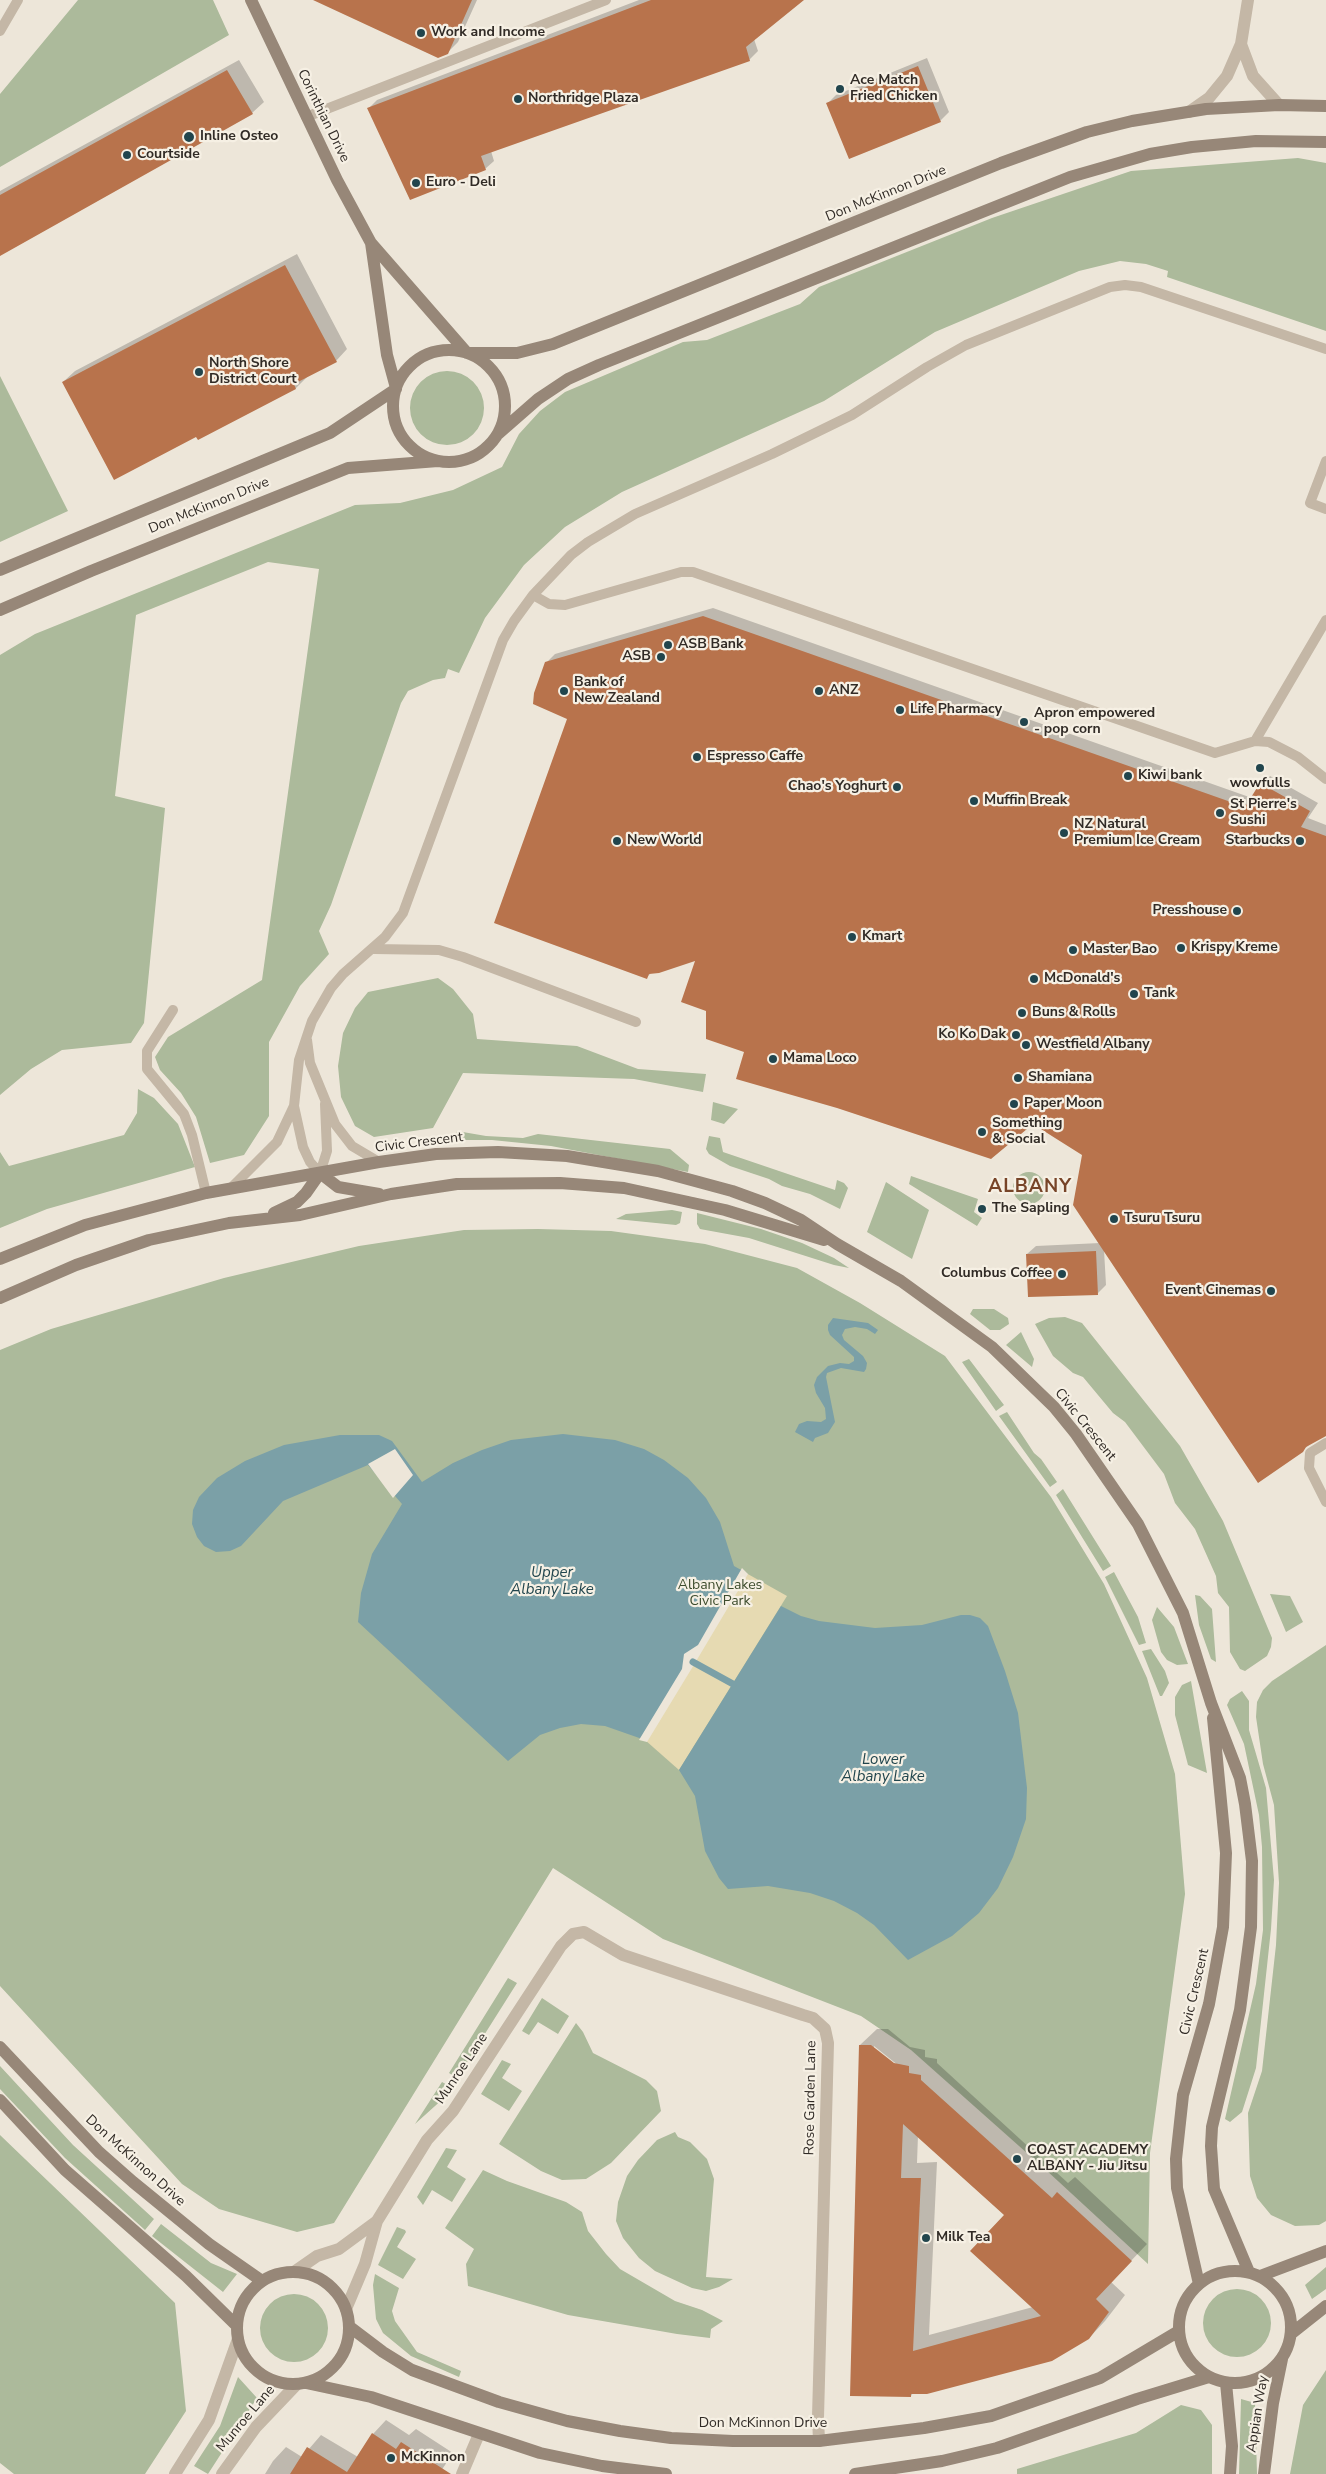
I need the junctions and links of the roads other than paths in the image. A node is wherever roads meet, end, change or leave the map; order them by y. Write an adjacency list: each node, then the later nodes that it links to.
1 (18, 0): 5 (lane)
2 (251, 0): 10 (main road, Corinthian Drive)
3 (606, 0): 10 (lane)
4 (1248, 0): 6 (street)
5 (0, 31)
6 (1241, 44): 7 (street); 9 (street)
7 (1279, 105): 8 (main road, Don McKinnon Drive); 9 (main road, Don McKinnon Drive)
8 (1326, 106)
9 (1189, 112): 14 (main road, Don McKinnon Drive)
10 (306, 117): 12 (main road, Corinthian Drive)
11 (1326, 142): 16 (main road)
12 (371, 243): 14 (main road, Corinthian Drive); 15 (main road, Corinthian Drive)
13 (1326, 349): 21 (lane)
14 (467, 353): 15 (main road); 16 (main road)
15 (396, 389): 18 (main road); 20 (main road, Don McKinnon Drive)
16 (498, 434): 18 (main road)
17 (1326, 460): 19 (lane)
18 (438, 461): 22 (main road, Don McKinnon Drive)
19 (1326, 509)
20 (0, 570)
21 (533, 595): 24 (lane); 26 (lane)
22 (0, 610)
23 (1326, 620): 24 (lane)
24 (1256, 741): 25 (lane)
25 (1326, 779)
26 (374, 949): 28 (lane); 29 (lane)
27 (173, 1010): 35 (lane)
28 (636, 1022)
29 (306, 1036): 30 (lane); 31 (lane)
30 (325, 1104): 32 (lane); 33 (lane)
31 (294, 1106): 33 (lane); 34 (lane)
32 (379, 1162): 33 (main road, Civic Crescent); 38 (main road, Civic Crescent)
33 (320, 1173): 34 (main road, Civic Crescent); 36 (main road); 37 (main road)
34 (230, 1189): 35 (main road, Civic Crescent)
35 (206, 1193): 39 (main road, Civic Crescent)
36 (391, 1194): 37 (main road, Civic Crescent); 38 (main road, Civic Crescent)
37 (260, 1218): 40 (main road, Civic Crescent)
38 (837, 1244): 43 (main road, Civic Crescent)
39 (0, 1259)
40 (0, 1298)
41 (1326, 1443): 42 (lane)
42 (1326, 1502)
43 (1211, 1704): 50 (main road, Civic Crescent); 52 (main road, Civic Crescent)
44 (573, 1934): 47 (street, Munroe Lane); 64 (street, Rose Garden Lane)
45 (0, 2047): 51 (main road, Don McKinnon Drive)
46 (0, 2100): 57 (main road)
47 (377, 2221): 49 (street, Munroe Lane); 54 (street, Munroe Lane)
48 (1326, 2251): 50 (main road)
49 (294, 2272): 51 (main road); 54 (main road)
50 (1254, 2274): 52 (main road); 58 (main road)
51 (262, 2281): 57 (main road)
52 (1199, 2284): 56 (main road)
53 (1326, 2306): 58 (main road)
54 (346, 2309): 55 (main road)
55 (350, 2326): 62 (main road); 64 (main road, Don McKinnon Drive)
56 (1179, 2331): 60 (main road); 64 (main road, Don McKinnon Drive)
57 (237, 2332): 62 (main road); 65 (street, Munroe Lane)
58 (1292, 2333): 59 (main road)
59 (1282, 2359): 61 (main road); 71 (main road, Appian Way)
60 (1209, 2377): 61 (main road); 69 (main road)
61 (1226, 2383): 70 (main road, Appian Way)
62 (301, 2384): 63 (main road); 66 (street, Munroe Lane)
63 (479, 2434): 67 (street); 68 (main road)
64 (819, 2441)
65 (175, 2474)
66 (222, 2474)
67 (462, 2474)
68 (666, 2474)
69 (855, 2474)
70 (1230, 2474)
71 (1264, 2474)

